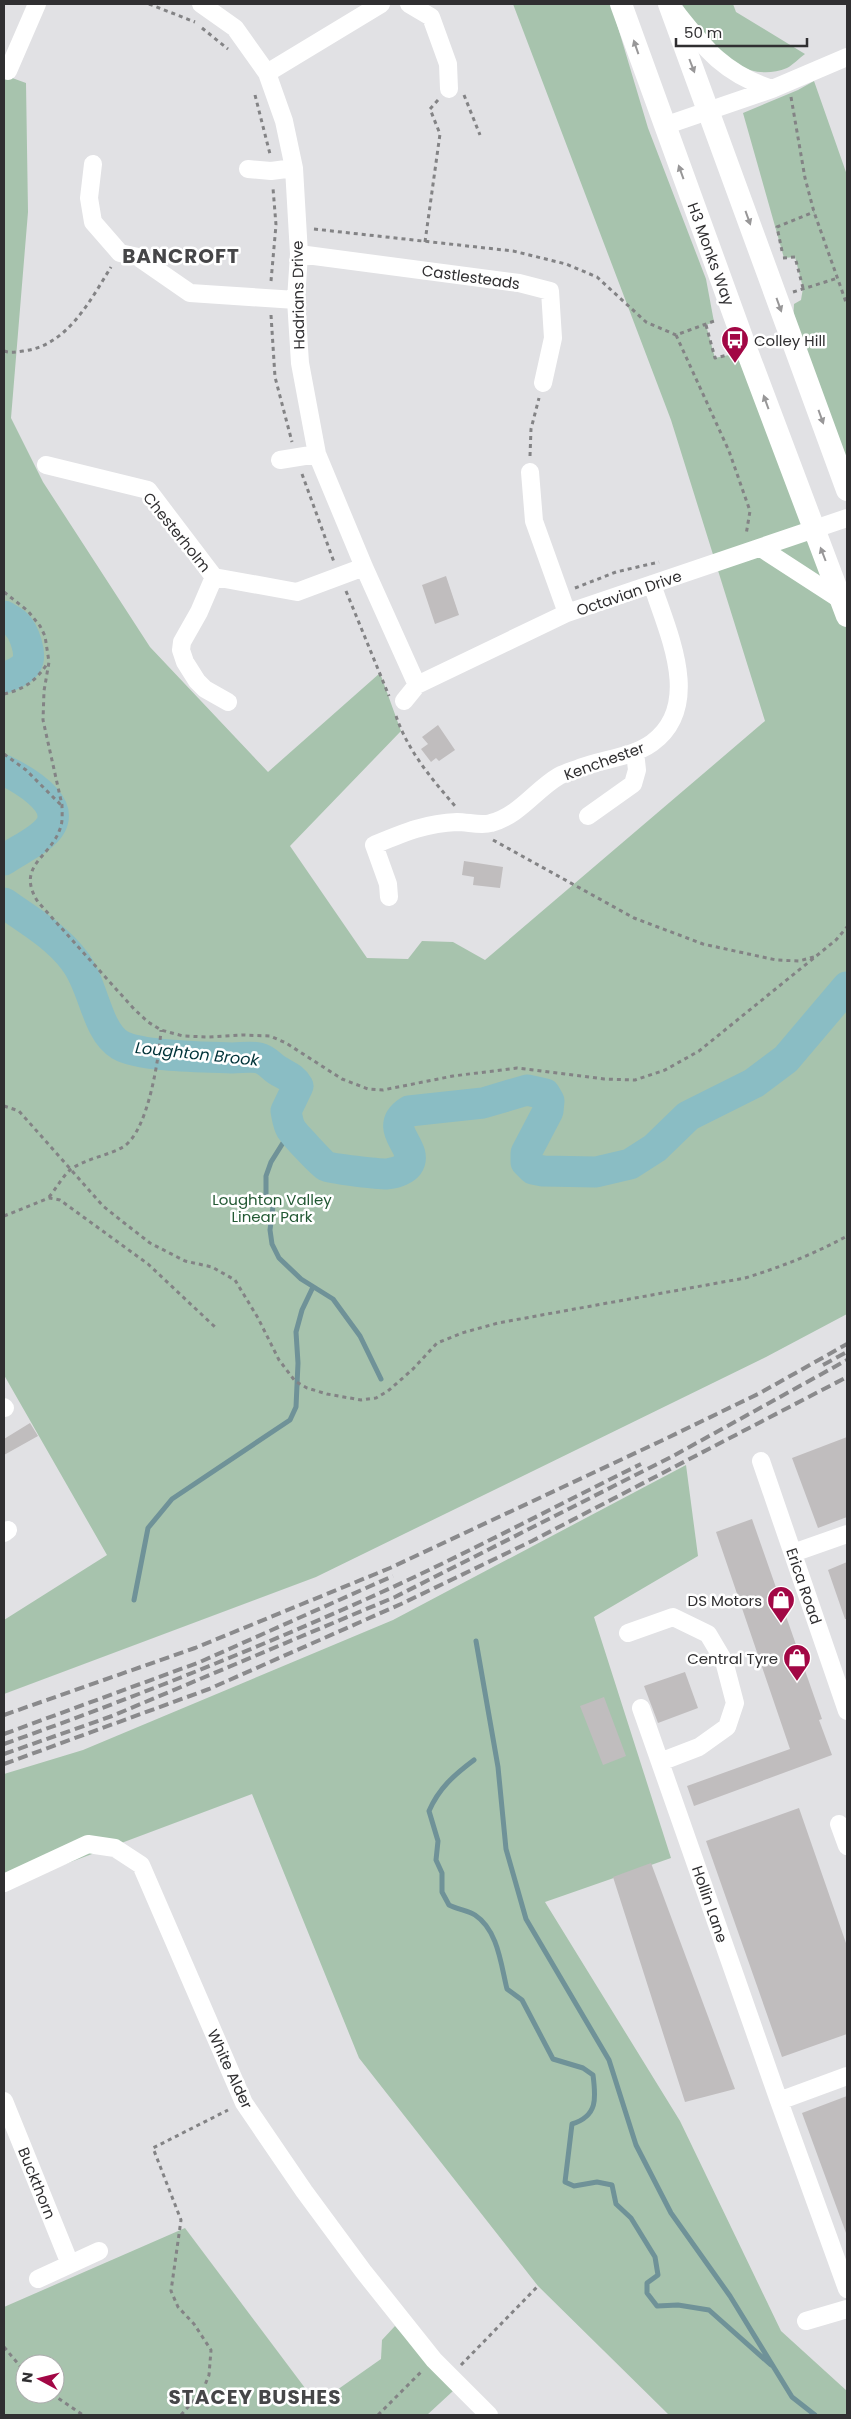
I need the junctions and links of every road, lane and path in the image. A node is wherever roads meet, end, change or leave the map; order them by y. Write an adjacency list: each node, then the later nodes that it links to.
1 (37, 4): 10 (street)
2 (149, 4): 8 (path)
3 (201, 4): 11 (street, Hadrians Drive)
4 (381, 4): 11 (street)
5 (409, 4): 14 (street)
6 (621, 4): 17 (main road, H3 Monks Way, one-way to 6)
7 (669, 4): 15 (street); 16 (main road, one-way to 16)
8 (230, 51)
9 (847, 57): 12 (street)
10 (8, 71)
11 (267, 73): 20 (street, Hadrians Drive)
12 (789, 83): 15 (street); 23 (path)
13 (252, 86): 22 (path)
14 (449, 89): 18 (path); 26 (path)
15 (772, 89): 16 (street)
16 (709, 112): 17 (street); 30 (main road, one-way to 30)
17 (664, 126): 49 (main road, H3 Monks Way, one-way to 17)
18 (480, 134)
19 (93, 164): 27 (street)
20 (294, 168): 22 (street); 25 (street, Hadrians Drive)
21 (248, 169): 22 (street)
22 (271, 171): 24 (path)
23 (814, 212): 30 (path); 31 (path)
24 (276, 225): 25 (path); 34 (path)
25 (297, 227): 26 (path); 28 (street, Hadrians Drive)
26 (425, 242): 39 (path)
27 (120, 253): 34 (street); 40 (path)
28 (299, 254): 35 (street, Hadrians Drive); 42 (street, Castlesteads)
29 (795, 257): 32 (path)
30 (775, 264): 47 (main road, one-way to 47)
31 (838, 278): 32 (path); 36 (path)
32 (803, 288): 33 (path)
33 (785, 295)
34 (270, 297): 35 (street); 44 (path)
35 (296, 300): 43 (street, Hadrians Drive)
36 (847, 305)
37 (722, 318): 38 (path)
38 (706, 325): 39 (path); 41 (path)
39 (676, 335): 50 (path)
40 (4, 351)
41 (715, 358)
42 (543, 383): 46 (path)
43 (317, 454): 44 (street); 53 (street, Hadrians Drive)
44 (288, 459): 55 (path)
45 (46, 465): 54 (street, Chesterholm)
46 (530, 472): 58 (street)
47 (847, 490)
48 (847, 518): 49 (street, Octavian Drive)
49 (814, 530): 51 (street, Octavian Drive); 59 (main road, H3 Monks Way, one-way to 49)
50 (740, 538)
51 (761, 548): 56 (street, Octavian Drive); 59 (street)
52 (664, 561): 58 (path)
53 (364, 567): 55 (street, Chesterholm); 62 (street, Hadrians Drive)
54 (214, 577): 55 (street, Chesterholm); 64 (street)
55 (340, 577): 65 (path)
56 (652, 584): 60 (street, Octavian Drive); 66 (street, Kenchester)
57 (4, 592): 61 (path)
58 (560, 594): 60 (street)
59 (844, 608)
60 (568, 613): 62 (street, Octavian Drive)
61 (49, 662): 63 (path); 68 (path)
62 (418, 685): 65 (street)
63 (4, 694)
64 (228, 702)
65 (395, 702): 70 (path)
66 (635, 752): 69 (street); 70 (street, Kenchester)
67 (4, 754): 68 (path)
68 (62, 805): 74 (path)
69 (588, 816)
70 (470, 822): 71 (street, Kenchester); 73 (path)
71 (390, 897)
72 (847, 928): 73 (path)
73 (817, 956): 74 (path)
74 (161, 1030): 76 (path)
75 (4, 1106): 76 (path)
76 (70, 1170): 77 (path); 79 (path)
77 (49, 1198): 78 (path); 80 (path)
78 (4, 1216)
79 (847, 1236)
80 (216, 1327)
81 (761, 1461): 83 (street, Erica Road)
82 (847, 1534): 83 (street)
83 (793, 1553): 85 (street, Erica Road)
84 (628, 1633): 88 (street)
85 (842, 1678): 87 (street, Erica Road)
86 (641, 1708): 88 (street, Hollin Lane)
87 (847, 1710)
88 (660, 1762): 94 (street, Hollin Lane)
89 (839, 1824): 90 (street)
90 (847, 1846)
91 (4, 1883): 95 (street, White Alder)
92 (847, 2076): 94 (street)
93 (4, 2101): 97 (street, Buckthorn)
94 (779, 2101): 100 (street, Hollin Lane)
95 (244, 2104): 105 (street, White Alder); 109 (path)
96 (99, 2251): 97 (street)
97 (70, 2264): 98 (street)
98 (38, 2279)
99 (538, 2286): 106 (path)
100 (847, 2289)
101 (847, 2309): 102 (street)
102 (806, 2321)
103 (4, 2347): 104 (path)
104 (15, 2360)
105 (434, 2360): 106 (street, White Alder); 110 (path)
106 (450, 2376): 111 (street, White Alder)
107 (65, 2403): 108 (path)
108 (83, 2415)
109 (181, 2415)
110 (378, 2415)
111 (489, 2415)

